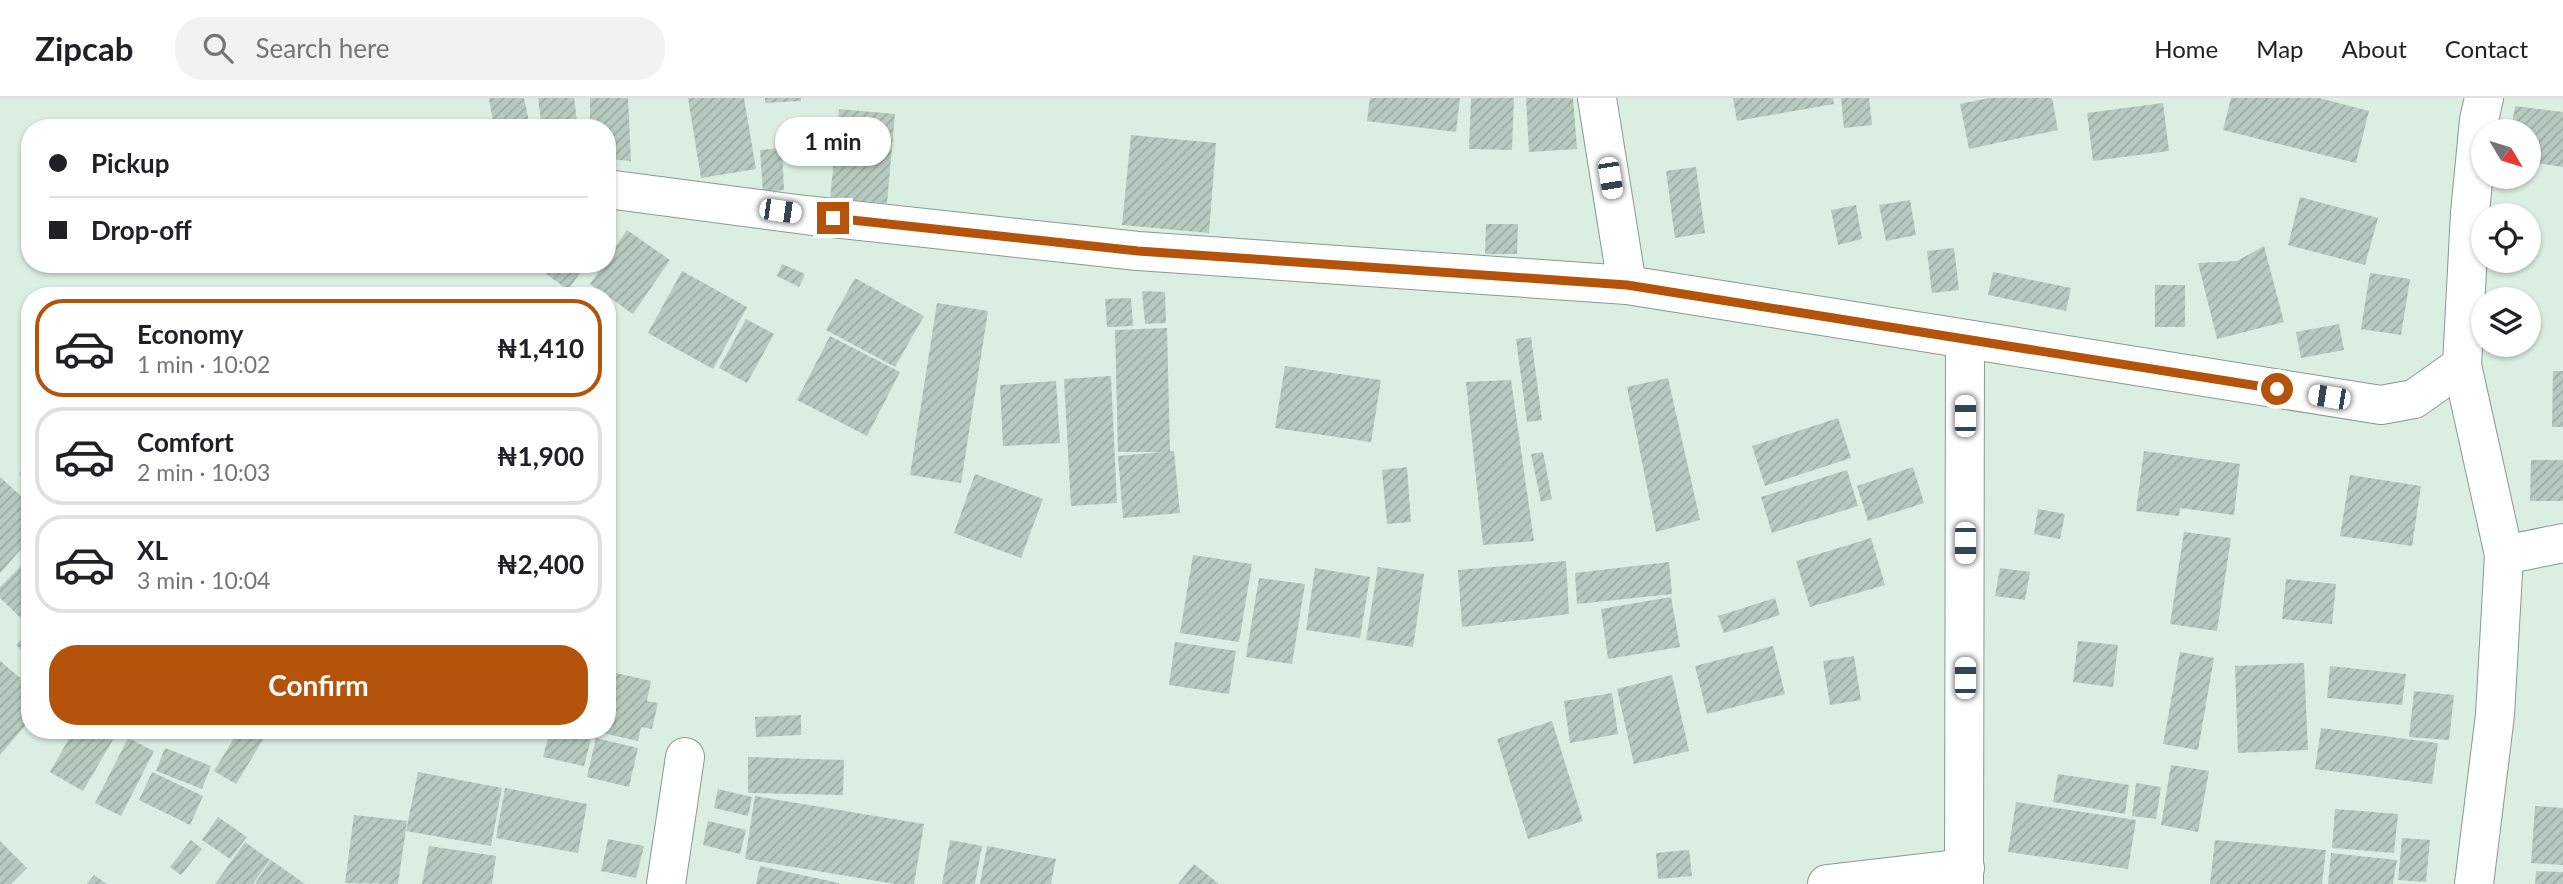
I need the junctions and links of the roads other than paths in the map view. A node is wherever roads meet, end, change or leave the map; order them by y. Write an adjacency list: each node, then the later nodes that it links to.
1 (1597, 98): 4 (street)
2 (2484, 98): 6 (street)
3 (616, 190): 4 (street)
4 (1627, 285): 5 (street)
5 (1965, 340): 7 (street); 12 (street)
6 (2462, 365): 7 (street); 8 (street)
7 (2414, 399): 8 (street)
8 (2471, 404): 10 (street)
9 (2563, 542): 10 (street)
10 (2504, 555): 15 (street)
11 (685, 757): 13 (street)
12 (1964, 876): 14 (street)
13 (666, 884)
14 (1827, 884)
15 (2474, 884)

